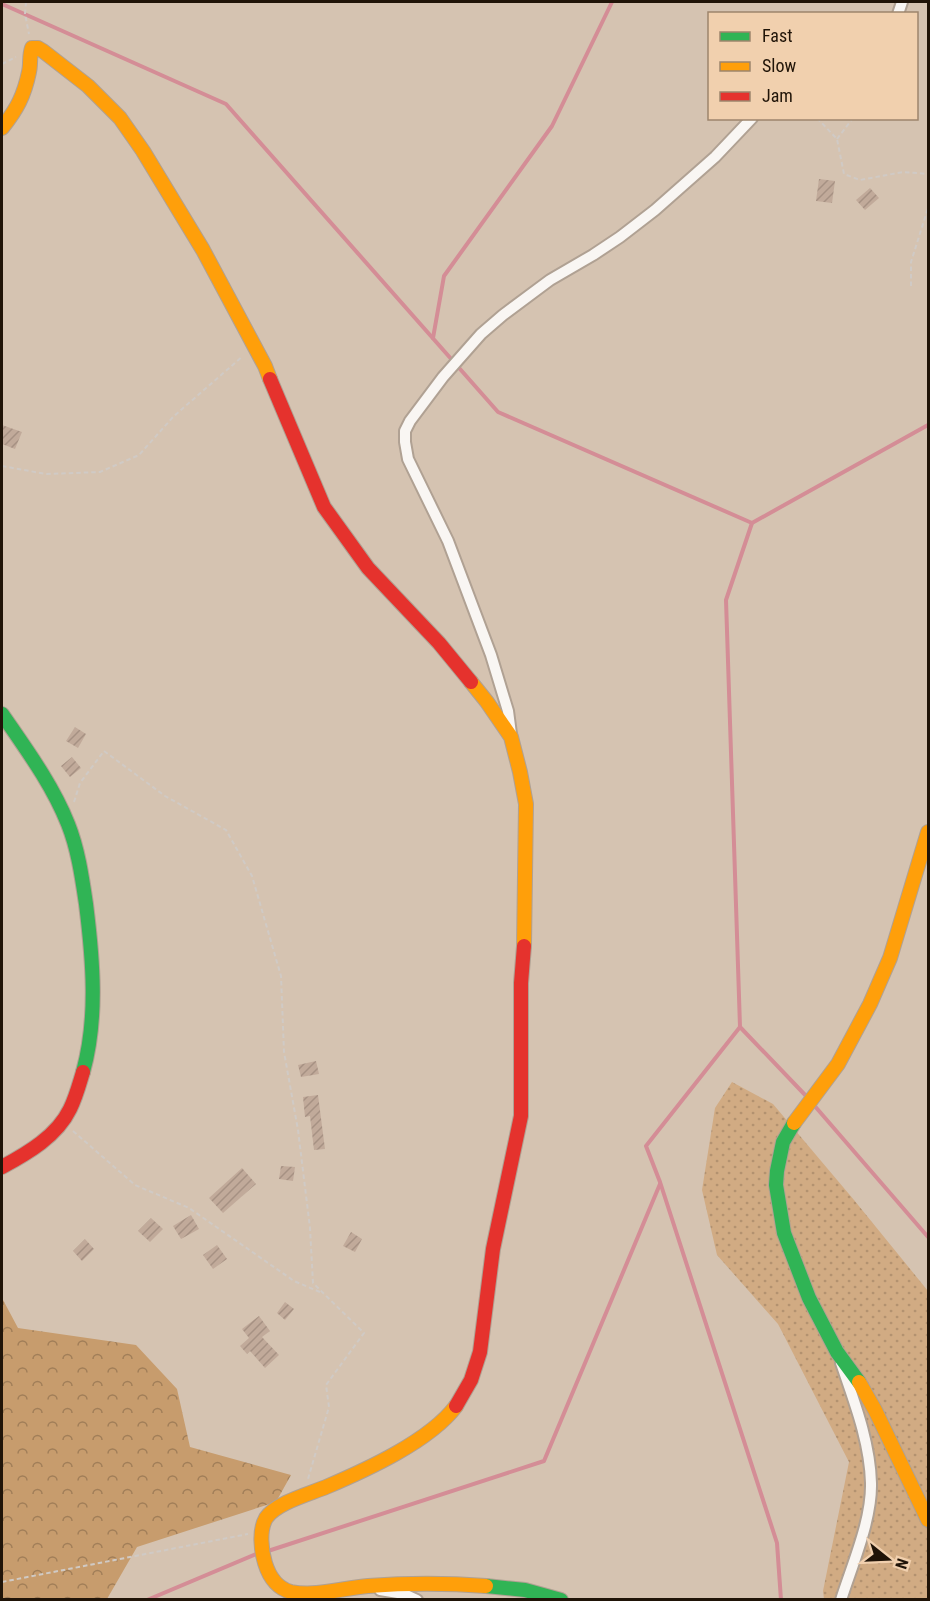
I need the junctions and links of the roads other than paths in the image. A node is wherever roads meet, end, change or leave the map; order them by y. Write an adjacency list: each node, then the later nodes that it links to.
1 (750, 120): 4 (street)
2 (2, 128): 4 (street)
3 (2, 714): 6 (street)
4 (511, 737): 9 (street)
5 (928, 832): 7 (street)
6 (2, 1167)
7 (837, 1352): 8 (street); 12 (street)
8 (928, 1520)
9 (358, 1587): 10 (street); 11 (street)
10 (417, 1599)
11 (561, 1599)
12 (841, 1599)

